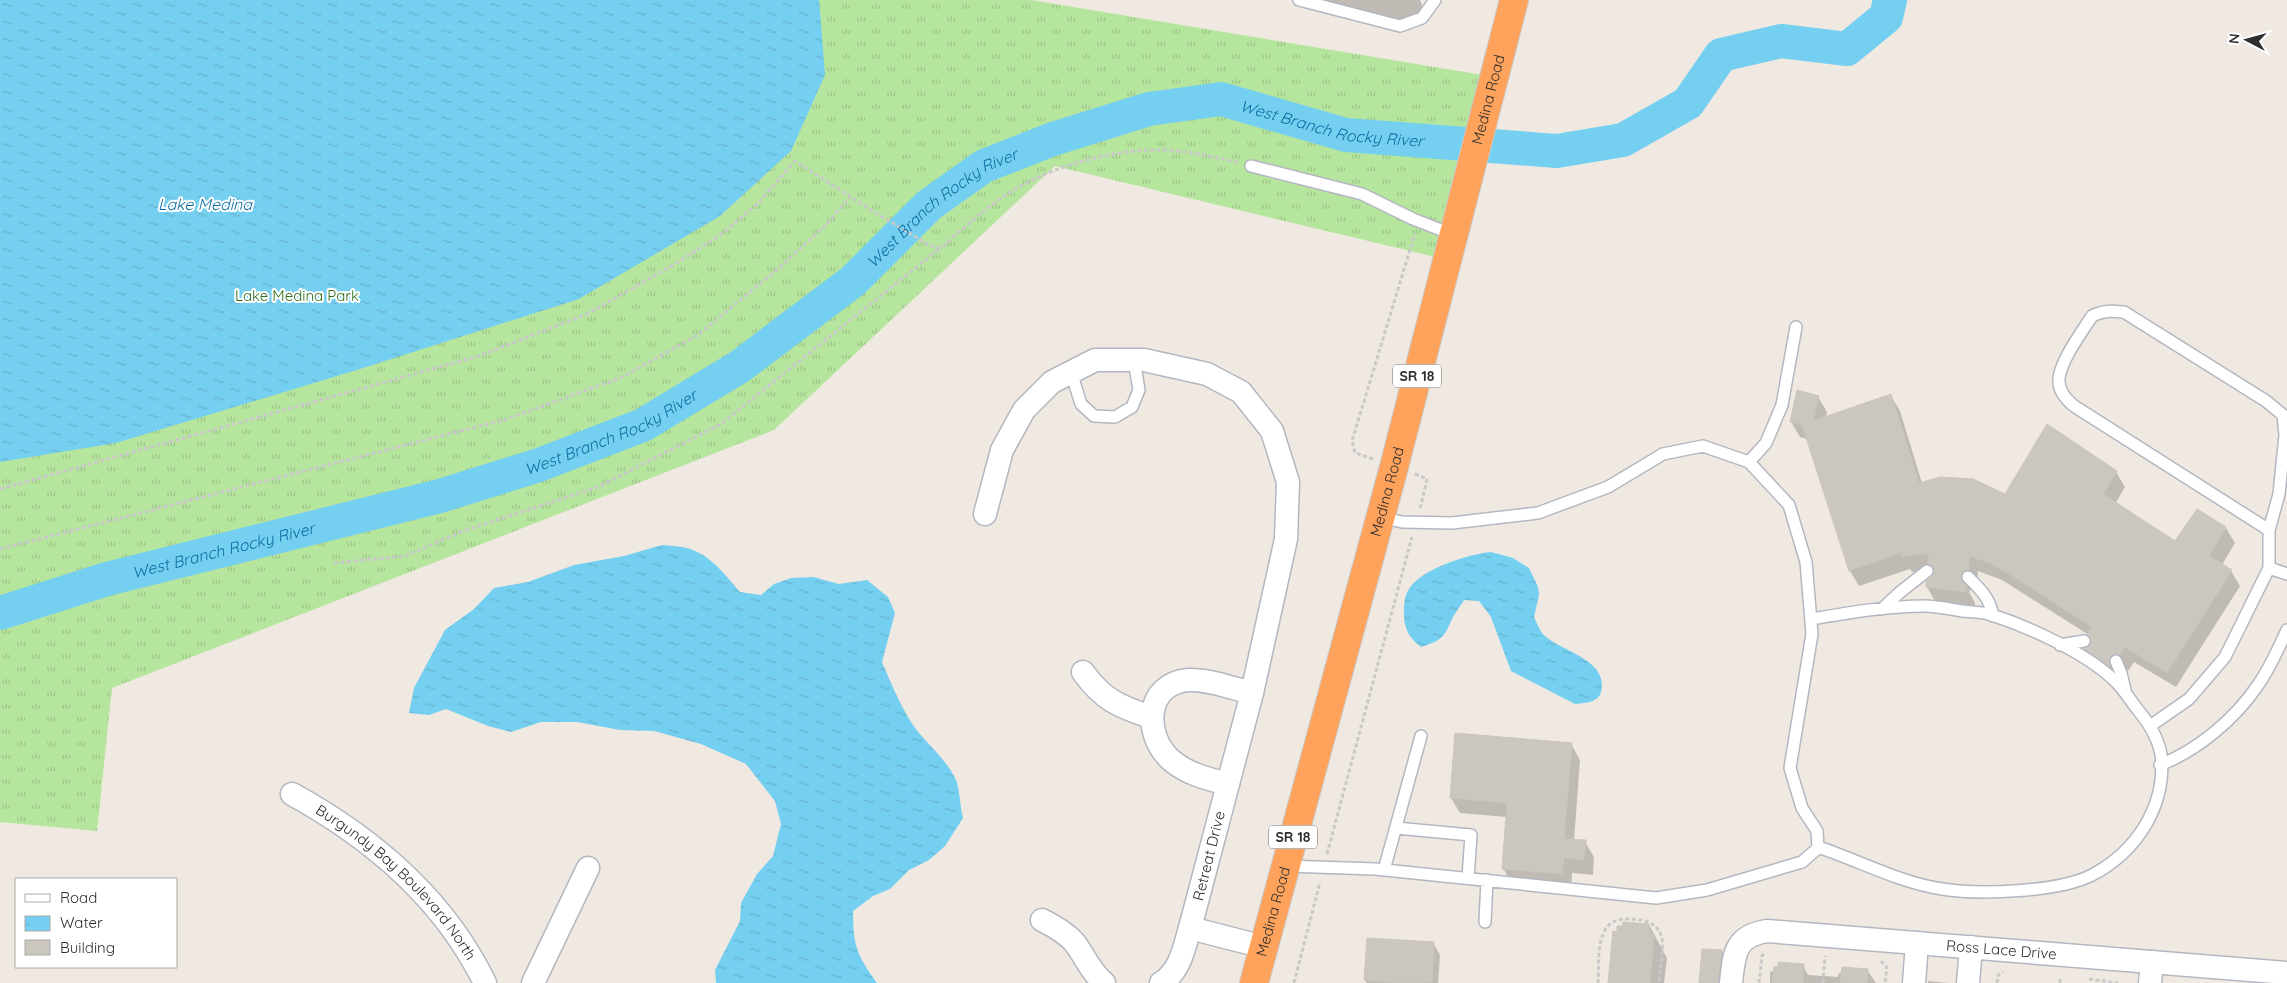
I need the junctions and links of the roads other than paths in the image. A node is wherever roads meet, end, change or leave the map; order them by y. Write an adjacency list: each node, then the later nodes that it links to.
1 (1299, 0): 2 (lane)
2 (1435, 0)
3 (1514, 0): 5 (highway, Medina Road / SR 18)
4 (1251, 166): 5 (lane)
5 (1454, 235): 11 (highway, Medina Road / SR 18)
6 (1796, 327): 9 (lane)
7 (1134, 360): 8 (street); 8 (lane); 25 (street, Retreat Drive)
8 (1071, 372): 10 (street)
9 (1749, 462): 11 (lane); 19 (lane)
10 (985, 514)
11 (1380, 517): 35 (highway, Medina Road / SR 18)
12 (2269, 530): 12 (lane); 13 (lane)
13 (2268, 568): 15 (lane); 28 (lane)
14 (1927, 571): 17 (lane)
15 (2287, 574)
16 (1968, 577): 18 (lane)
17 (1882, 609): 18 (lane); 19 (lane)
18 (1993, 616): 22 (lane)
19 (1811, 619): 34 (lane)
20 (2287, 630): 30 (lane)
21 (2084, 641): 22 (lane)
22 (2060, 645): 26 (lane)
23 (2116, 661): 26 (lane)
24 (1083, 672): 27 (street)
25 (1252, 693): 27 (street); 31 (street, Retreat Drive)
26 (2126, 694): 28 (lane)
27 (1151, 716): 31 (street)
28 (2150, 726): 30 (lane)
29 (1421, 736): 33 (lane)
30 (2160, 765): 34 (lane)
31 (1228, 784): 42 (street, Retreat Drive)
32 (292, 794): 49 (street, Burgundy Bay Boulevard North)
33 (1396, 828): 37 (lane); 38 (lane)
34 (1818, 847): 39 (lane)
35 (1286, 866): 37 (lane); 44 (highway, Medina Road / SR 18)
36 (588, 868): 50 (street)
37 (1384, 870): 38 (lane)
38 (1468, 878): 39 (lane)
39 (1487, 880): 41 (lane)
40 (1042, 920): 51 (street)
41 (1485, 922)
42 (1190, 928): 44 (street); 52 (street, Retreat Drive)
43 (1916, 943): 45 (street, Ross Lace Drive); 54 (street, Ross Lace Drive); 55 (street)
44 (1264, 947): 53 (highway, Medina Road / SR 18)
45 (1971, 947): 46 (street, Ross Lace Drive); 56 (street)
46 (2151, 972): 48 (street, Ross Lace Drive)
47 (2287, 973): 48 (street, Ross Lace Drive)
48 (2205, 974)
49 (485, 983)
50 (532, 983)
51 (1104, 983)
52 (1160, 983)
53 (1254, 983)
54 (1732, 983)
55 (1914, 983)
56 (1968, 983)

